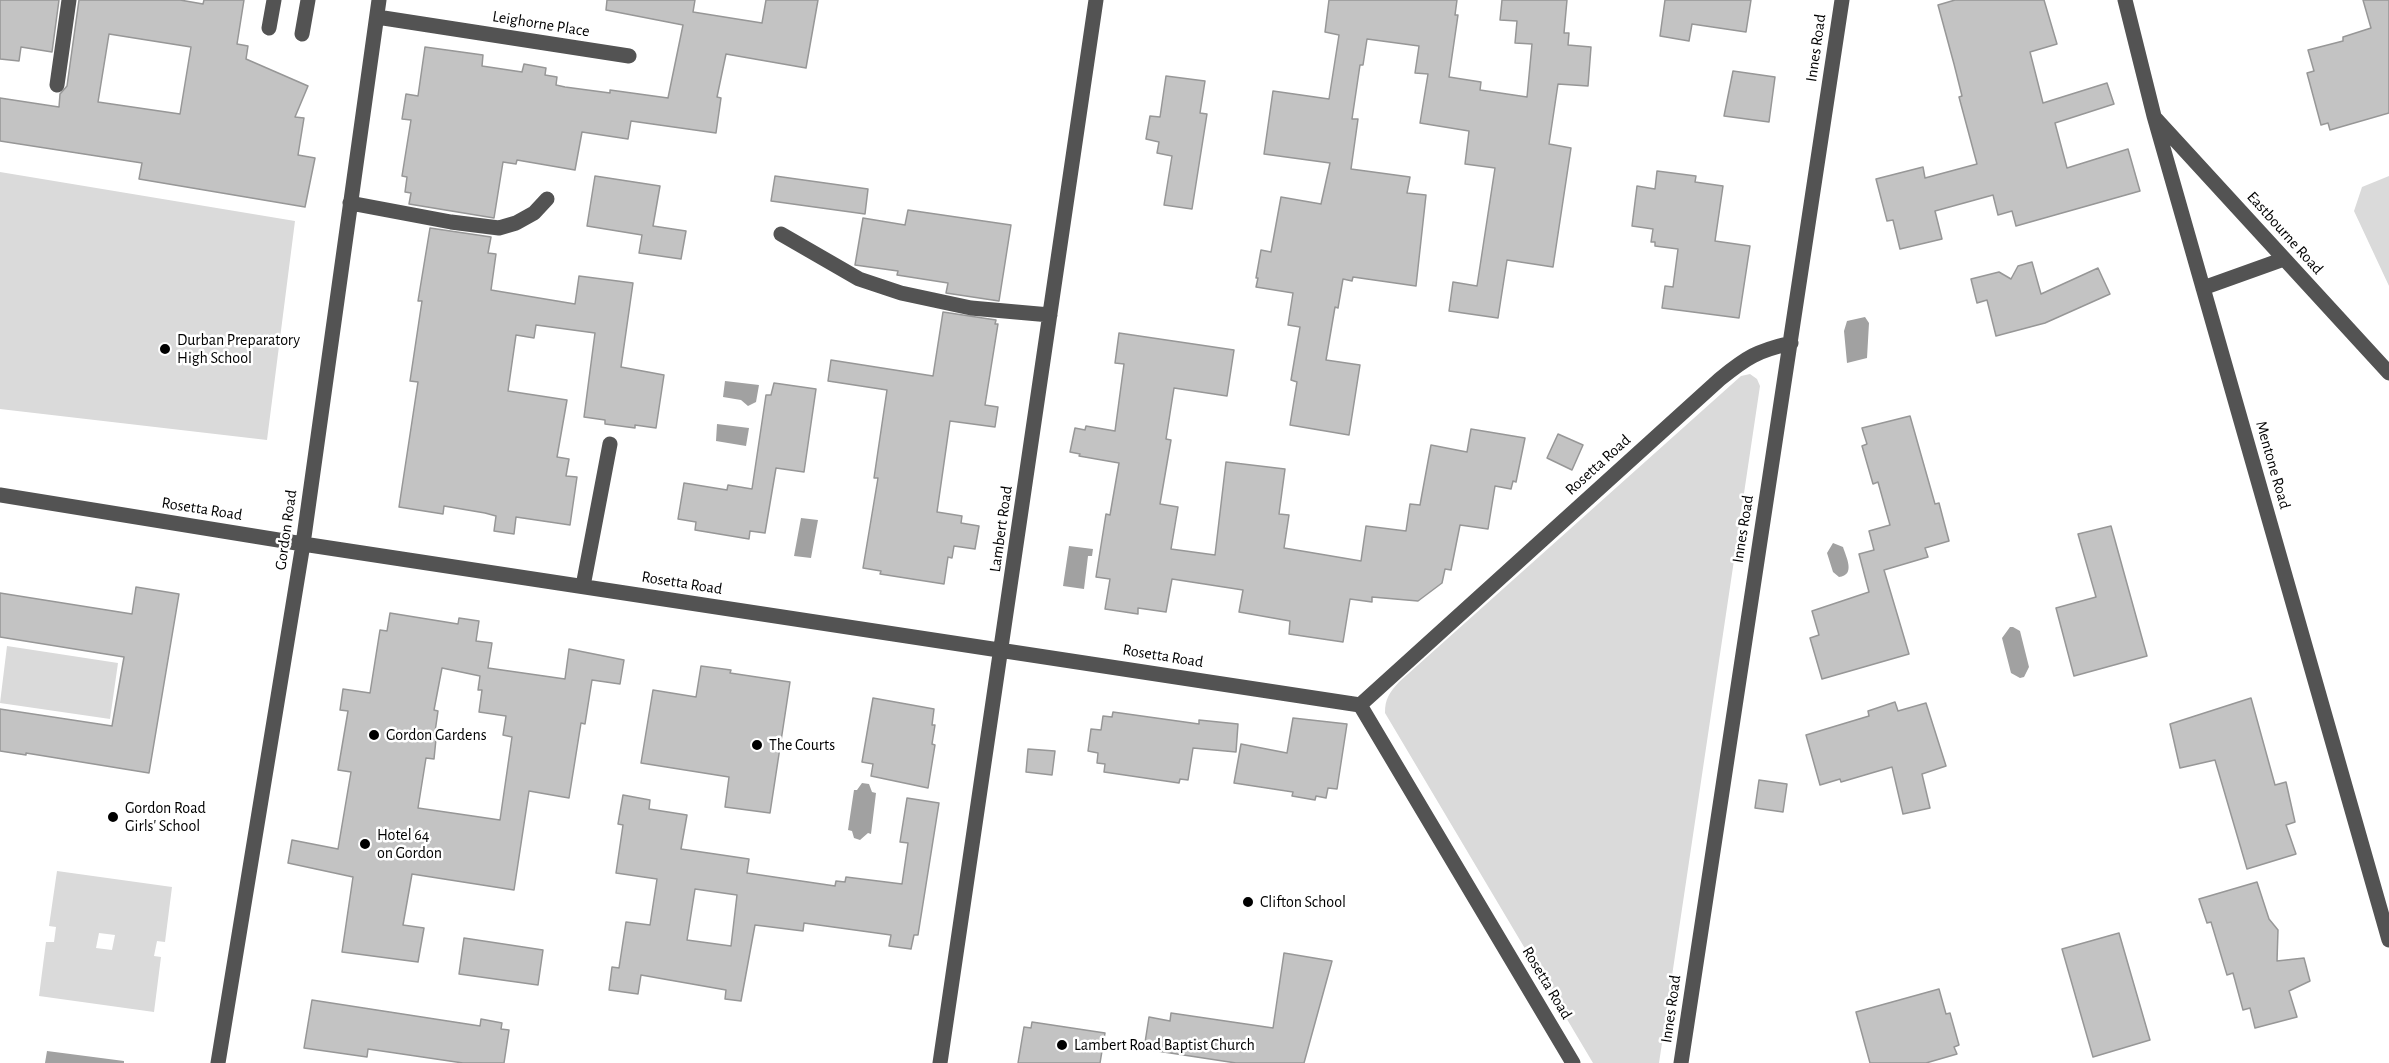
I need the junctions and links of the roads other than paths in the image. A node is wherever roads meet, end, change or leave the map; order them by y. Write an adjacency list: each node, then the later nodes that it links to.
1 (69, 0): 12 (street)
2 (274, 0): 9 (street)
3 (308, 0): 10 (street)
4 (379, 0): 8 (street, Gordon Road)
5 (1096, 0): 19 (street, Lambert Road)
6 (1842, 0): 20 (street, Innes Road)
7 (2125, 0): 13 (street, Mentone Road)
8 (377, 17): 11 (street, Leighorne Place); 15 (street, Gordon Road)
9 (269, 28)
10 (302, 34)
11 (629, 56)
12 (57, 85)
13 (2154, 116): 17 (street, Eastbourne Road); 18 (street, Mentone Road)
14 (547, 199): 15 (street)
15 (350, 203): 24 (street, Gordon Road)
16 (781, 234): 19 (street)
17 (2284, 259): 18 (street); 21 (street, Eastbourne Road)
18 (2203, 288): 28 (street, Mentone Road)
19 (1050, 315): 26 (street, Lambert Road)
20 (1791, 343): 27 (street, Rosetta Road); 32 (street, Innes Road)
21 (2389, 373)
22 (610, 444): 25 (street)
23 (0, 495): 24 (street, Rosetta Road)
24 (303, 544): 25 (street, Rosetta Road); 29 (street, Gordon Road)
25 (583, 586): 26 (street, Rosetta Road)
26 (1002, 649): 27 (street, Rosetta Road); 30 (street, Lambert Road)
27 (1360, 705): 31 (street, Rosetta Road)
28 (2389, 940)
29 (218, 1063)
30 (940, 1063)
31 (1574, 1063)
32 (1681, 1063)

